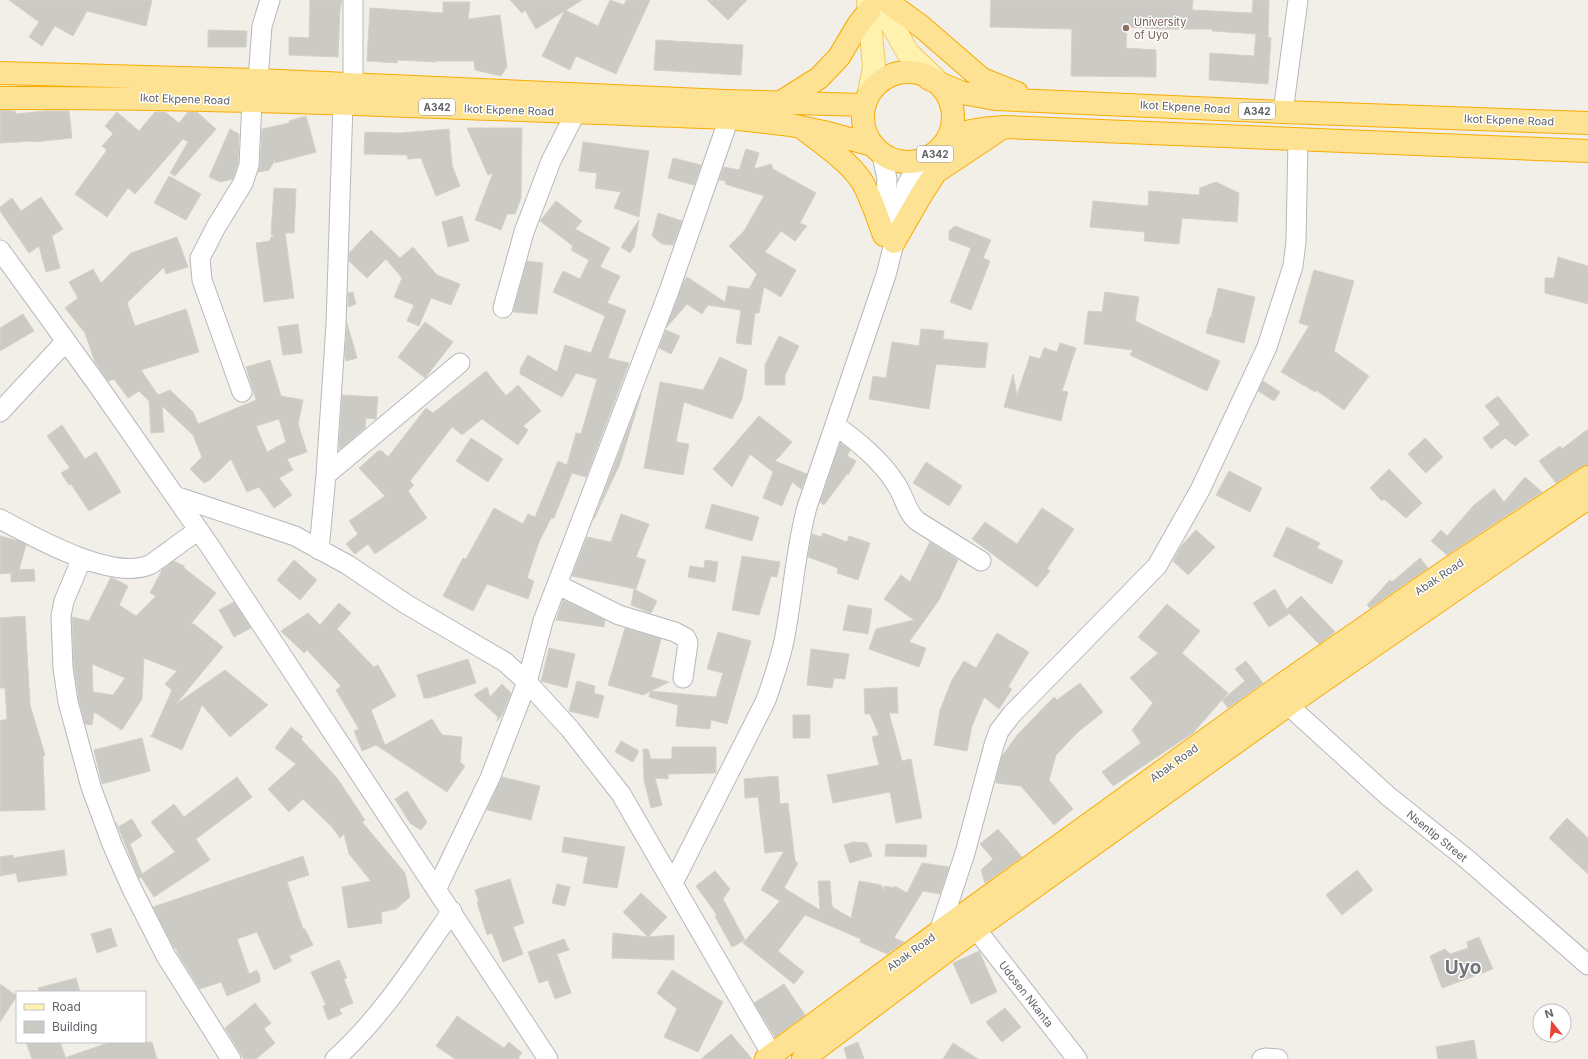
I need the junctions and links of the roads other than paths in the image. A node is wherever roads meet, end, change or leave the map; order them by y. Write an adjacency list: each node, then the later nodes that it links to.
1 (270, 0): 7 (street)
2 (353, 0): 8 (street)
3 (1298, 0): 17 (street)
4 (875, 3): 6 (main road); 11 (main road); 12 (highway); 14 (highway)
5 (0, 73): 9 (highway, Ikot Ekpene Road / A342)
6 (933, 79): 11 (highway, A342); 12 (highway, Ikot Ekpene Road / A342); 22 (highway, A342)
7 (258, 80): 8 (highway, Ikot Ekpene Road / A342); 9 (highway, Ikot Ekpene Road / A342)
8 (354, 84): 14 (highway, Ikot Ekpene Road / A342)
9 (125, 87): 10 (highway, Ikot Ekpene Road / A342); 13 (highway, Ikot Ekpene Road / A342)
10 (0, 98)
11 (867, 99): 14 (highway, Ikot Ekpene Road / A342); 24 (highway)
12 (1033, 100): 17 (highway, Ikot Ekpene Road / A342)
13 (252, 101): 15 (highway, Ikot Ekpene Road / A342); 32 (street)
14 (781, 102)
15 (343, 103): 16 (highway, Ikot Ekpene Road / A342); 35 (street)
16 (576, 112): 18 (highway, Ikot Ekpene Road / A342); 29 (street)
17 (1283, 112): 19 (highway, Ikot Ekpene Road / A342)
18 (729, 118): 20 (highway, Ikot Ekpene Road / A342); 44 (street)
19 (1588, 123)
20 (801, 127): 24 (highway, Ikot Ekpene Road / A342); 27 (highway)
21 (1004, 127): 22 (highway, A342); 23 (highway, A342); 27 (highway)
22 (950, 136): 26 (highway, A342)
23 (1298, 139): 25 (highway, A342); 52 (street)
24 (877, 150): 26 (highway, A342); 27 (street)
25 (1588, 152)
26 (919, 162): 27 (street)
27 (889, 238): 34 (street)
28 (0, 250): 30 (street)
29 (503, 308)
30 (66, 341): 33 (street); 37 (street)
31 (460, 363): 35 (street)
32 (242, 392)
33 (0, 412)
34 (835, 425): 43 (street); 48 (street)
35 (326, 475): 41 (street)
36 (1588, 477): 52 (highway, Abak Road)
37 (175, 496): 40 (street); 41 (street)
38 (1588, 498): 47 (highway, Abak Road)
39 (0, 519): 42 (street)
40 (199, 530): 42 (street); 49 (street)
41 (319, 550): 46 (street)
42 (82, 558): 55 (street)
43 (981, 561)
44 (558, 585): 45 (street); 46 (street)
45 (683, 678)
46 (527, 682): 48 (street); 49 (street)
47 (1288, 705): 51 (highway, Abak Road); 53 (street, Nsentip Street)
48 (673, 883): 54 (street)
49 (437, 888): 50 (street)
50 (452, 911): 56 (street); 57 (street)
51 (976, 929): 58 (highway, Abak Road); 59 (street, Udosen Nkanta)
52 (939, 932): 54 (highway, Abak Road)
53 (1588, 965)
54 (769, 1057)
55 (231, 1059)
56 (335, 1059)
57 (548, 1059)
58 (803, 1059)
59 (1077, 1059)
60 (1262, 1059): 61 (street)
61 (1278, 1059)

